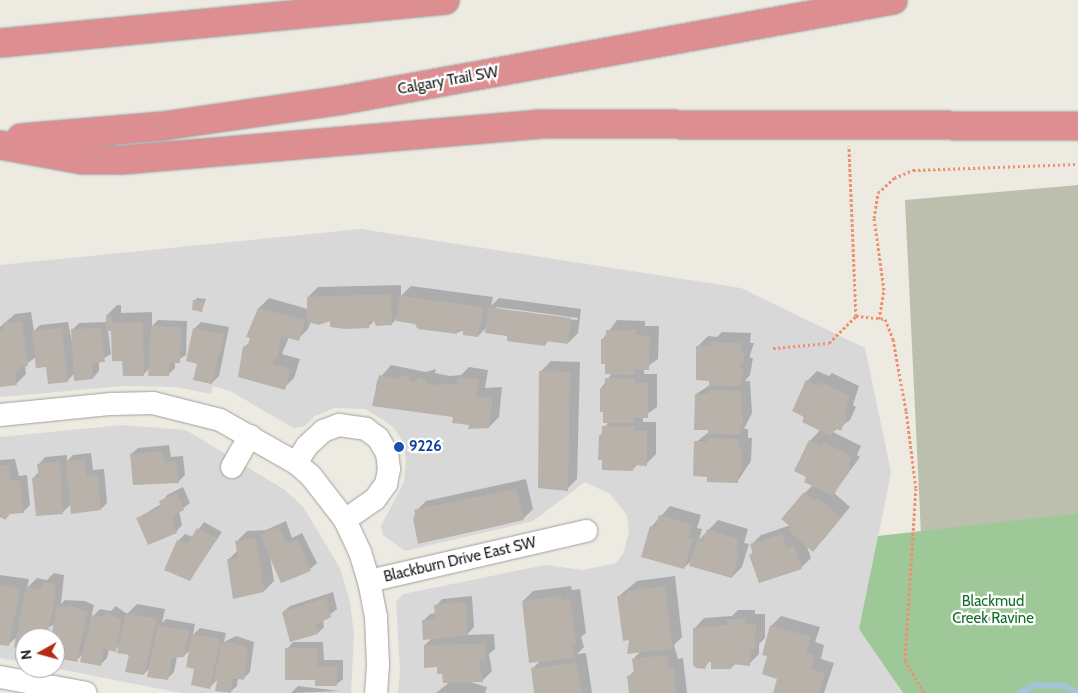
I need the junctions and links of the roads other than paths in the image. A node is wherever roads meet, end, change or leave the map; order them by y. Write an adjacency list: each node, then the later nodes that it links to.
1 (445, 0): 3 (highway)
2 (893, 0): 5 (highway, Calgary Trail SW)
3 (0, 43)
4 (1078, 126): 6 (highway)
5 (0, 139)
6 (0, 145)
7 (0, 415): 8 (street, Blackburn Drive East SW)
8 (250, 436): 9 (street, Blackburn Drive East SW); 10 (street)
9 (296, 463): 11 (street, Blackburn Drive East SW); 11 (street)
10 (232, 467)
11 (345, 520): 13 (street, Blackburn Drive East SW)
12 (586, 531): 13 (street, Blackburn Drive East SW)
13 (370, 581): 16 (street)
14 (0, 677): 15 (street)
15 (86, 693)
16 (376, 693)

